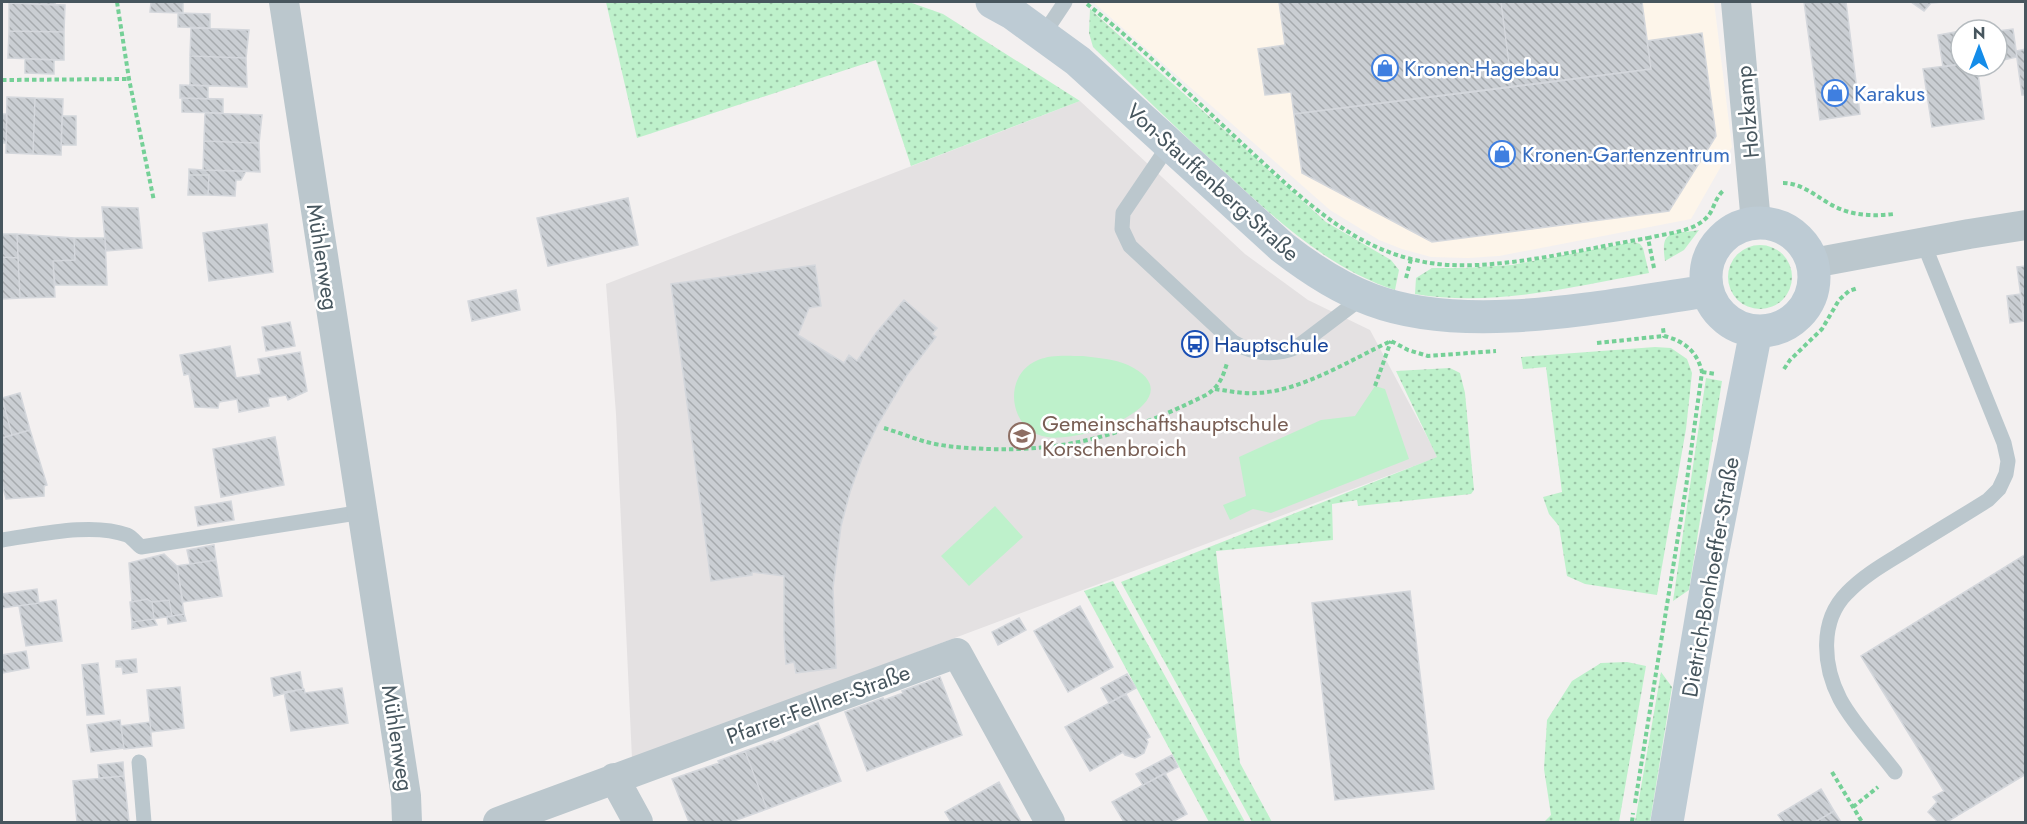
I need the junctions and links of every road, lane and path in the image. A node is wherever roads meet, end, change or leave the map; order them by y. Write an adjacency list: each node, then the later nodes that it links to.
1 (117, 2): 8 (path)
2 (284, 2): 28 (street, Mühlenweg)
3 (992, 2): 7 (street, Von-Stauffenberg-Straße)
4 (1065, 2): 7 (lane)
5 (1084, 2): 14 (path)
6 (1736, 2): 12 (street, Holzkamp)
7 (1043, 35): 10 (street, Von-Stauffenberg-Straße)
8 (129, 79): 9 (path); 11 (path)
9 (2, 80)
10 (1169, 146): 19 (street, Von-Stauffenberg-Straße); 23 (lane)
11 (154, 201)
12 (1756, 223): 17 (street); 18 (street)
13 (2025, 225): 15 (street)
14 (1648, 238)
15 (1923, 242): 16 (street); 32 (lane)
16 (1864, 253): 17 (street); 24 (path)
17 (1813, 263): 21 (street)
18 (1708, 291): 20 (street, Von-Stauffenberg-Straße); 21 (street)
19 (1363, 297): 20 (street, Von-Stauffenberg-Straße); 23 (lane)
20 (1399, 308): 22 (path)
21 (1756, 331): 24 (street, Dietrich-Bonhoeffer-Straße)
22 (1391, 340): 25 (path); 26 (path)
23 (1233, 342): 26 (path)
24 (1747, 380): 40 (path); 41 (street, Dietrich-Bonhoeffer-Straße)
25 (1375, 386)
26 (1215, 389): 27 (path)
27 (884, 428)
28 (363, 512): 29 (lane); 36 (street, Mühlenweg)
29 (2, 540)
30 (140, 762): 35 (lane)
31 (1832, 772): 34 (path)
32 (1895, 772): 34 (path)
33 (614, 778): 37 (street, Pfarrer-Fellner-Straße); 38 (street); 39 (street, Pfarrer-Fellner-Straße)
34 (1853, 807): 42 (path)
35 (144, 822)
36 (407, 822)
37 (498, 822)
38 (638, 822)
39 (1050, 822)
40 (1632, 822)
41 (1667, 822)
42 (1862, 822)

